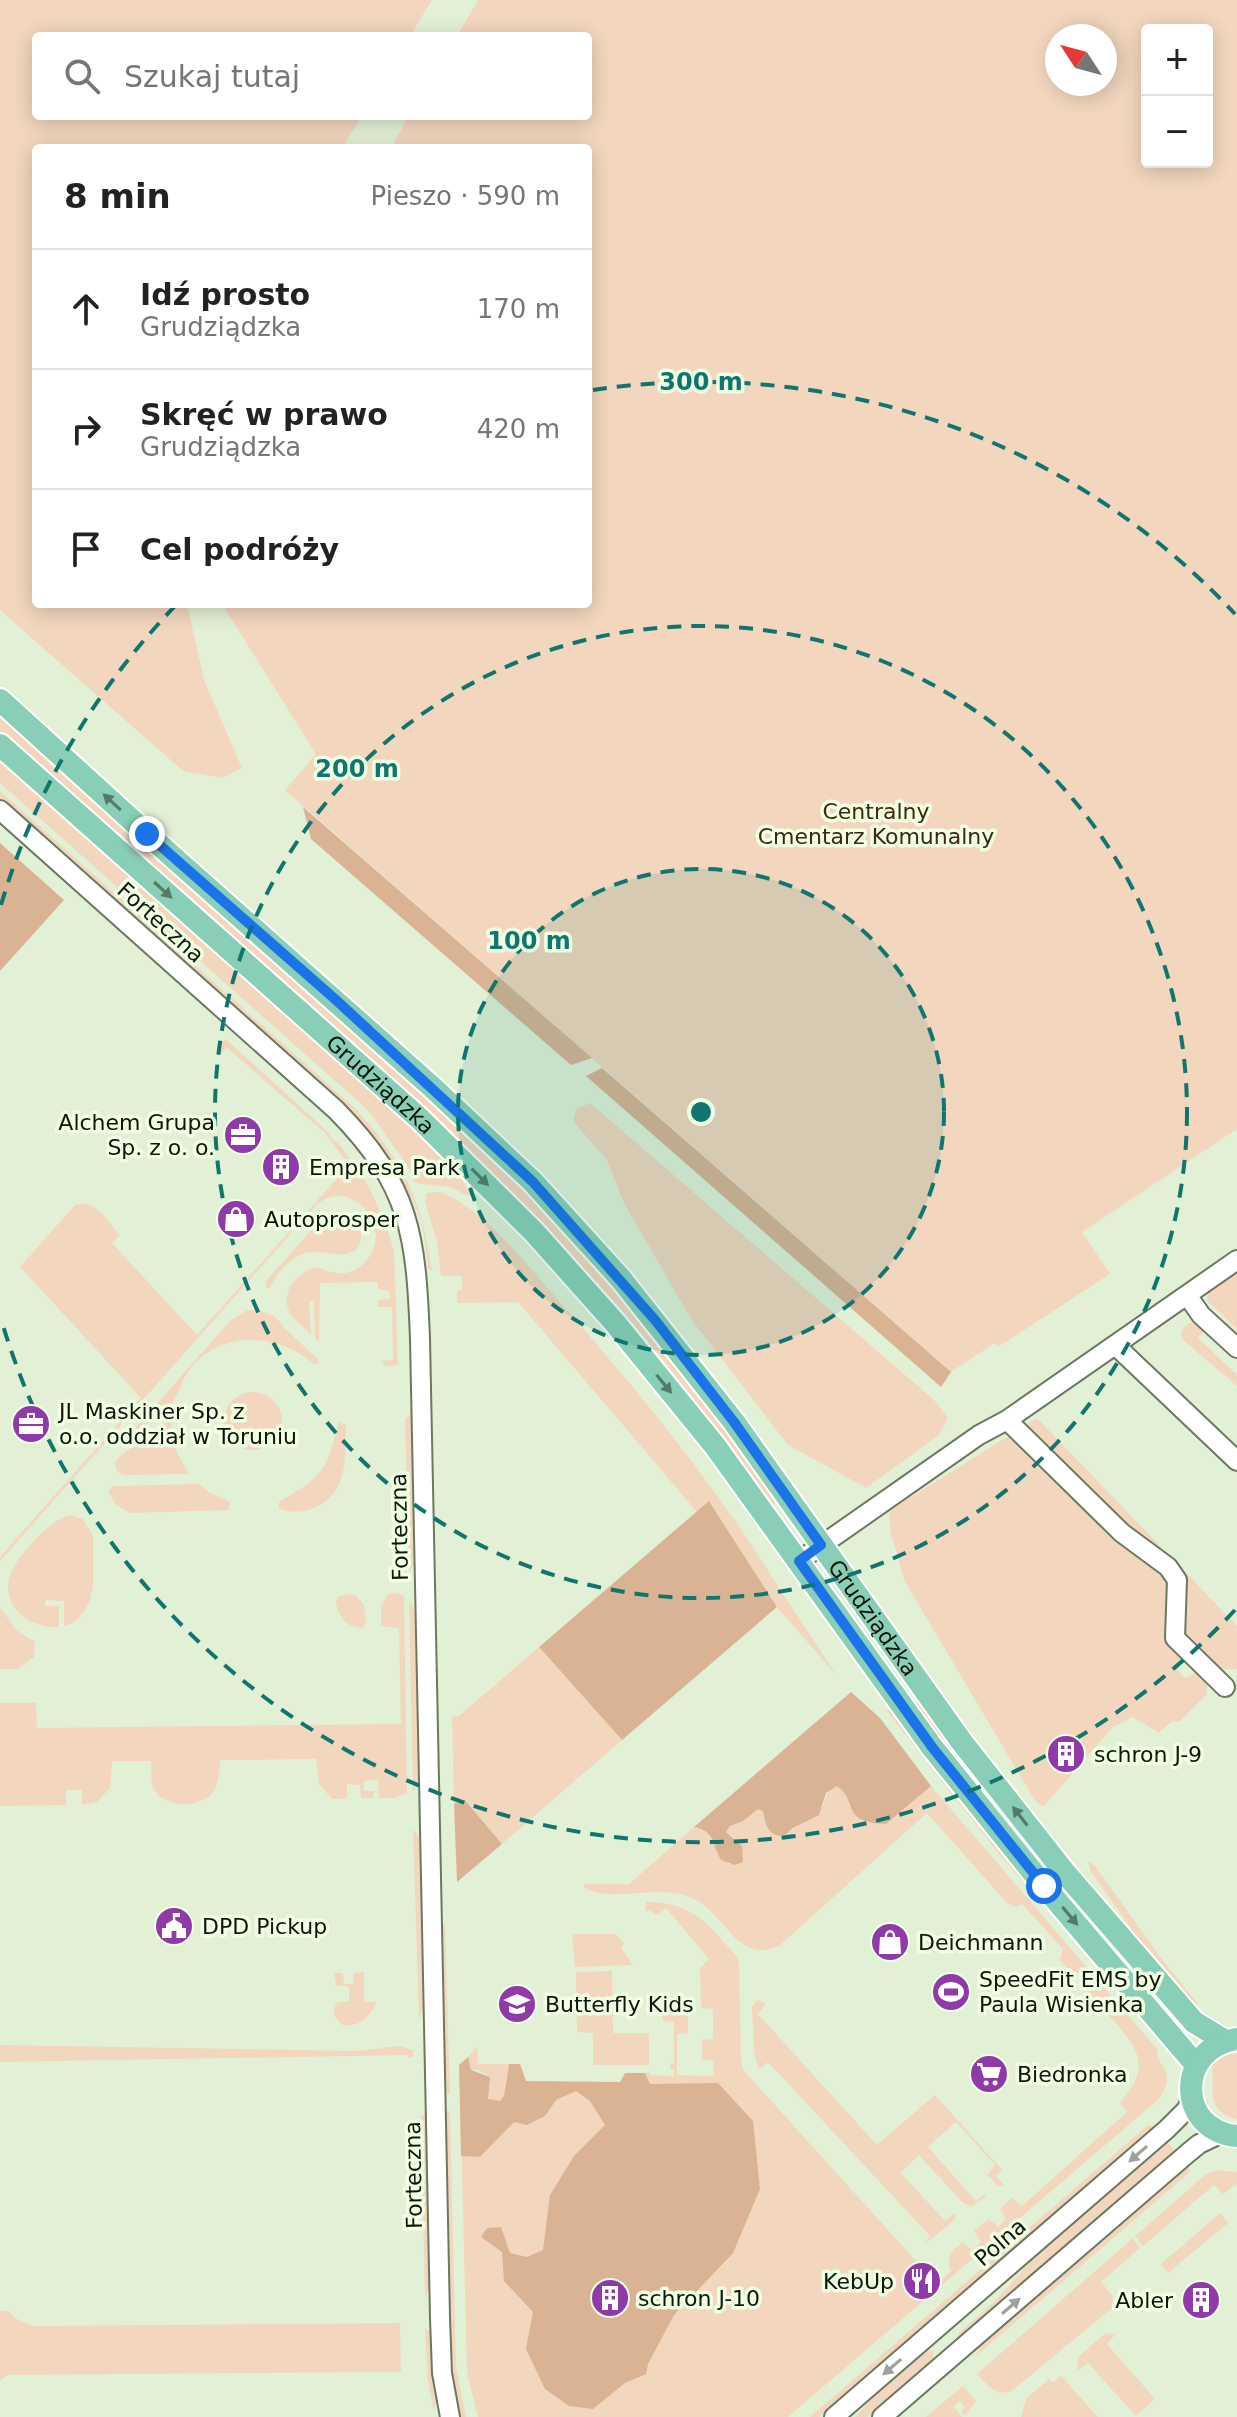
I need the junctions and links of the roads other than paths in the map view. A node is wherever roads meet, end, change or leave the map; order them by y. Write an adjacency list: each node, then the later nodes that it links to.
1 (0, 700): 10 (main road, Grudziądzka, one-way to 1)
2 (0, 745): 11 (main road, Grudziądzka, one-way to 11)
3 (0, 810): 17 (street, Forteczna)
4 (1237, 1260): 5 (street)
5 (1187, 1295): 6 (street); 7 (street)
6 (1115, 1345): 8 (street); 9 (street)
7 (1237, 1348)
8 (1007, 1420): 10 (street); 12 (street)
9 (1237, 1461)
10 (821, 1545): 11 (street); 13 (main road, Grudziądzka, one-way to 10)
11 (799, 1561): 14 (main road, Grudziądzka, one-way to 14)
12 (1225, 1687)
13 (1231, 2040): 14 (main road)
14 (1196, 2065): 15 (main road)
15 (1192, 2099): 16 (main road); 18 (street, Polna, one-way to 18)
16 (1230, 2134): 19 (street, one-way to 16)
17 (450, 2417)
18 (834, 2417)
19 (882, 2417)

